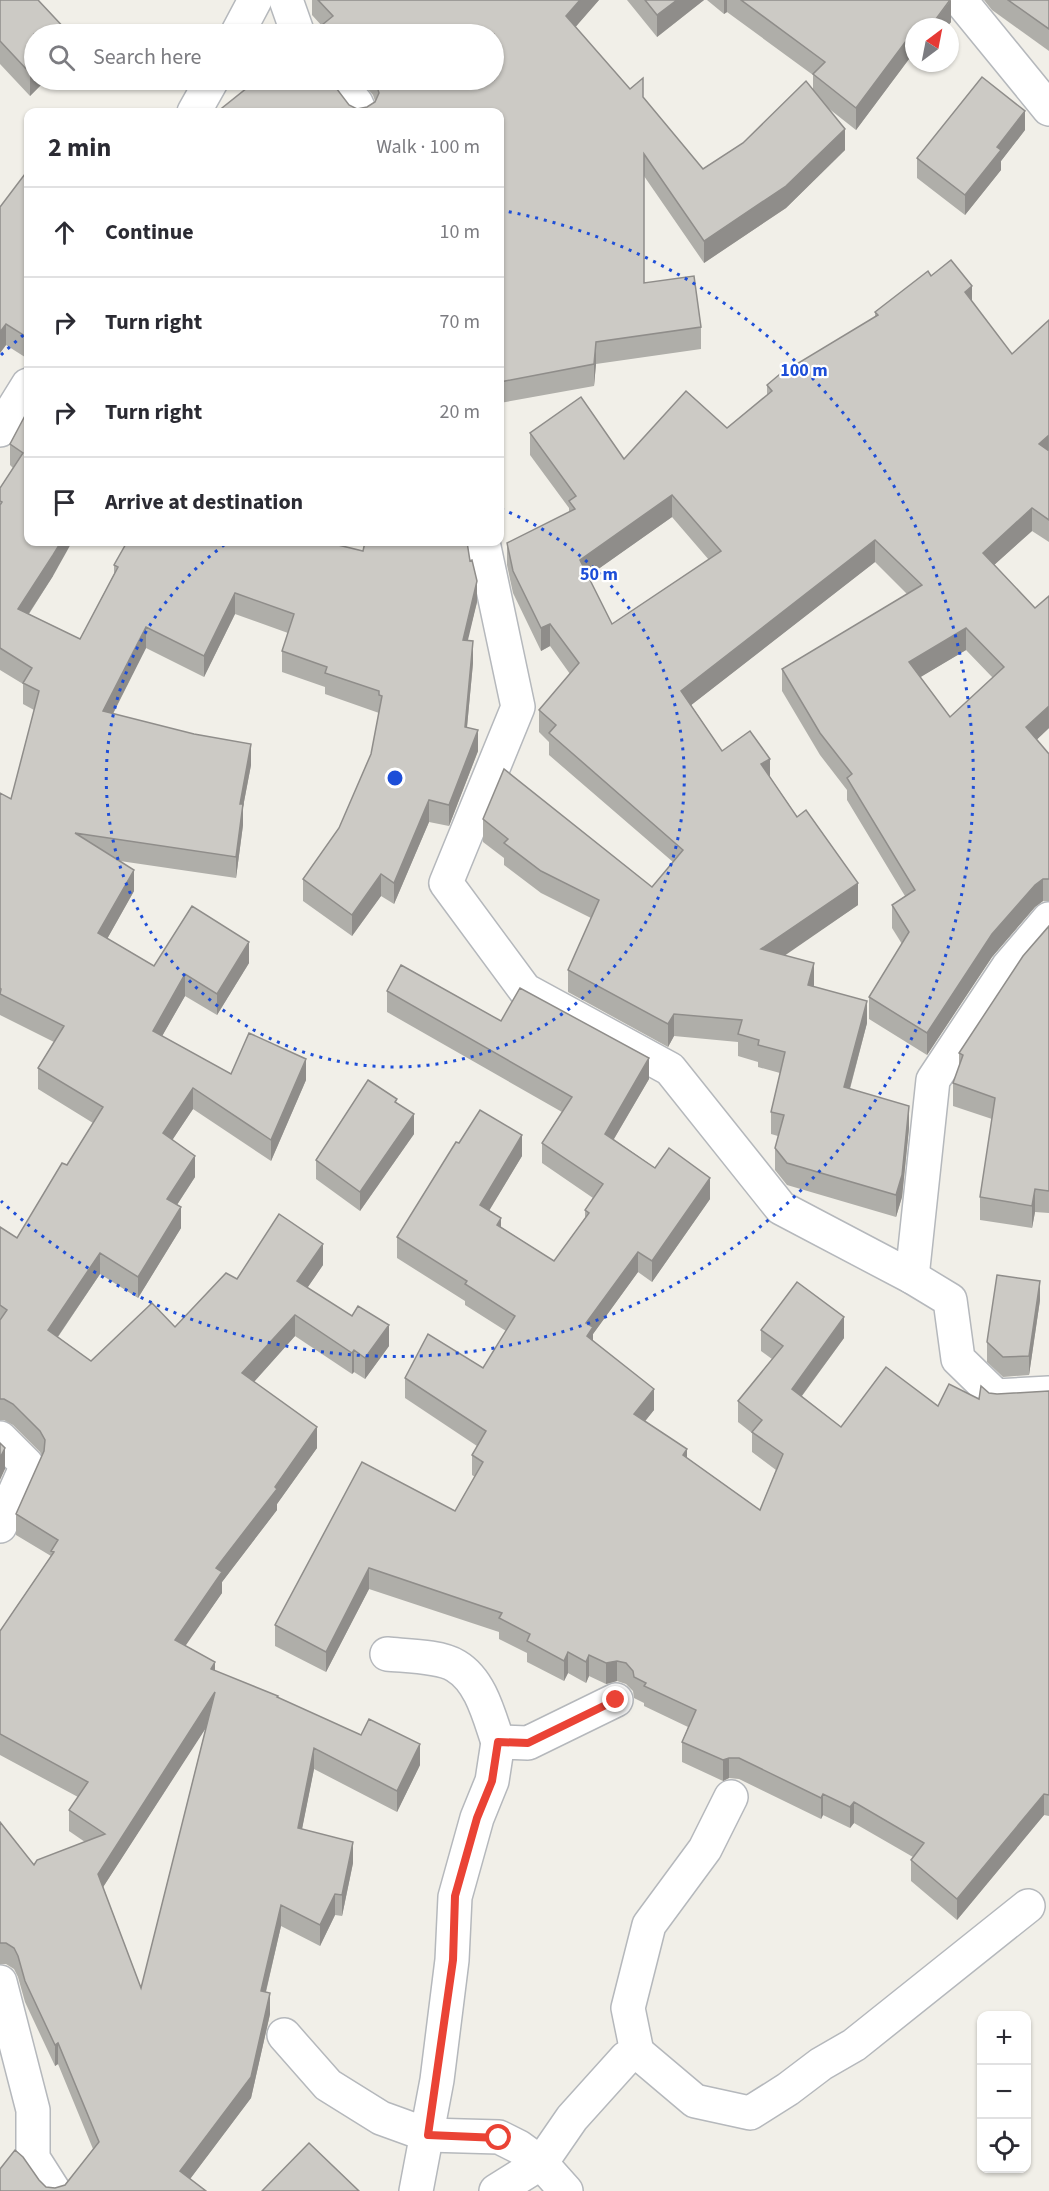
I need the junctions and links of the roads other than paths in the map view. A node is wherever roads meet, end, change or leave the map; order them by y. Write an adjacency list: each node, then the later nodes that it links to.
1 (255, 0): 4 (street)
2 (286, 0): 5 (street)
3 (960, 0): 10 (street)
4 (242, 24)
5 (294, 24)
6 (206, 90): 8 (street)
7 (345, 90): 9 (street)
8 (196, 108)
9 (358, 108)
10 (1049, 110)
11 (24, 391): 12 (street)
12 (0, 430)
13 (484, 546): 15 (street)
14 (1049, 919): 15 (street)
15 (912, 1277): 16 (street)
16 (1049, 1393)
17 (0, 1438): 18 (street)
18 (0, 1526)
19 (387, 1654): 21 (street)
20 (616, 1700): 21 (street)
21 (498, 1742): 27 (street)
22 (731, 1797): 26 (street)
23 (1028, 1906): 26 (street)
24 (0, 1982): 29 (street)
25 (284, 2035): 27 (street)
26 (637, 2052): 28 (street)
27 (428, 2135): 28 (street); 30 (street)
28 (541, 2163): 31 (street); 32 (street)
29 (54, 2191)
30 (416, 2191)
31 (496, 2191)
32 (566, 2191)

